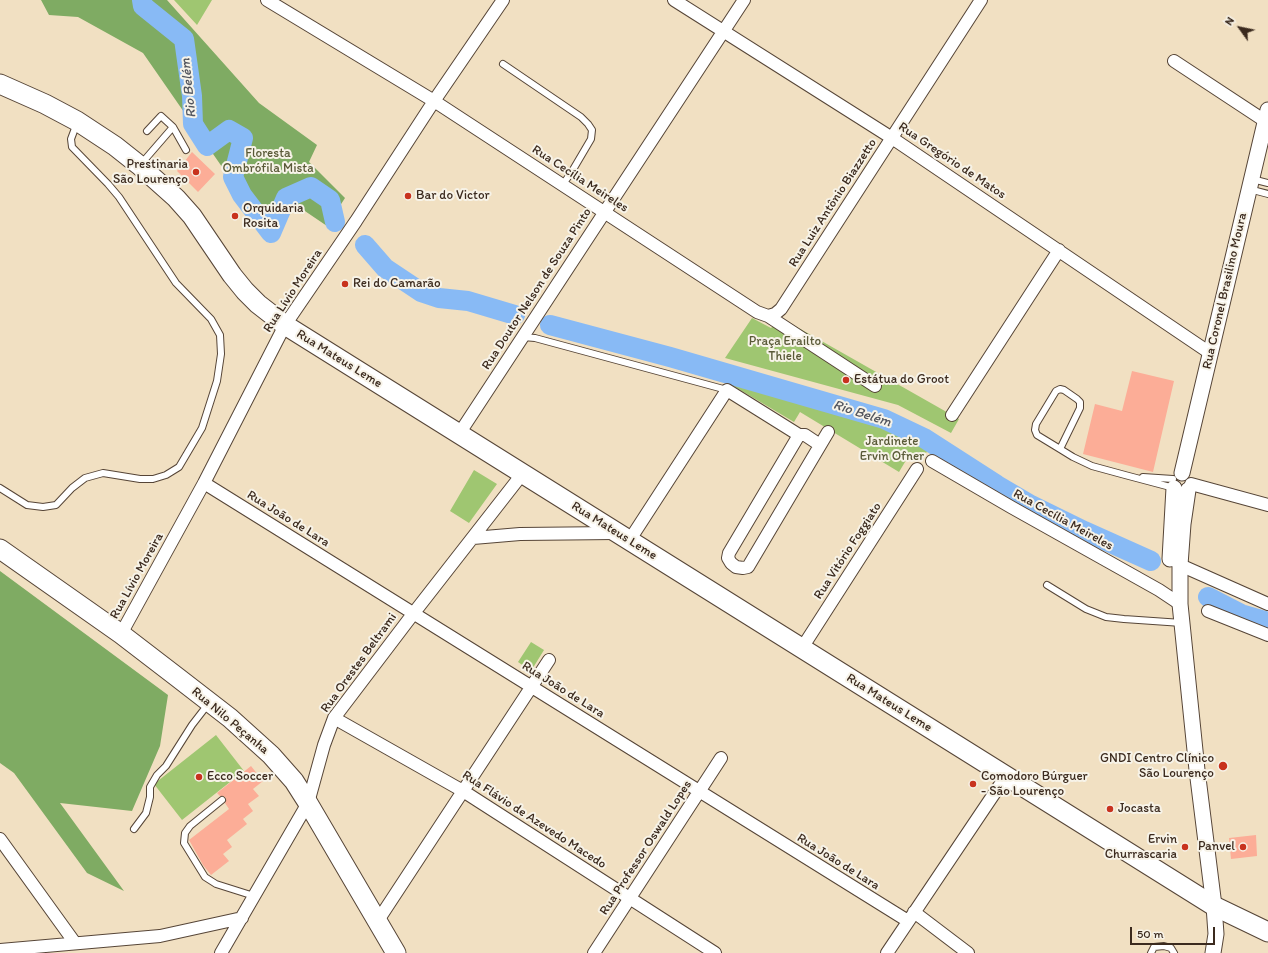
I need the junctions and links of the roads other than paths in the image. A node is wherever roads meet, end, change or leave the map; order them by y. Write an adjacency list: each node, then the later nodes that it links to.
1 (267, 0): 10 (street, Rua Cecília Meireles)
2 (503, 0): 10 (street, Rua Lívio Moreira)
3 (674, 0): 6 (street, Rua Gregório de Matos)
4 (744, 0): 6 (street, Rua Doutor Nelson de Souza Pinto)
5 (982, 0): 15 (street, Rua Luiz Antônio Biazzetto)
6 (723, 31): 15 (street, Rua Gregório de Matos); 22 (street, Rua Doutor Nelson de Souza Pinto)
7 (1174, 61): 11 (street)
8 (503, 64): 19 (lane)
9 (0, 84): 12 (main road, Rua Mateus Leme)
10 (434, 101): 19 (street, Rua Cecília Meireles); 25 (street, Rua Lívio Moreira)
11 (1267, 115): 20 (street, Rua Coronel Brasilino Moura)
12 (77, 122): 17 (main road, Rua Mateus Leme); 41 (lane)
13 (173, 127): 14 (lane); 16 (lane); 17 (lane)
14 (147, 131)
15 (892, 138): 23 (street, Rua Gregório de Matos); 24 (street, Rua Luiz Antônio Biazzetto)
16 (186, 150)
17 (140, 165): 25 (main road, Rua Mateus Leme)
18 (1268, 183): 20 (lane)
19 (563, 184): 22 (street, Rua Cecília Meireles)
20 (1250, 184): 21 (lane); 27 (street, Rua Coronel Brasilino Moura)
21 (1268, 194)
22 (605, 212): 24 (street, Rua Cecília Meireles); 26 (street, Rua Doutor Nelson de Souza Pinto)
23 (1059, 250): 27 (street, Rua Gregório de Matos); 30 (street)
24 (768, 316): 28 (street, Rua Cecília Meireles)
25 (285, 325): 32 (main road, Rua Mateus Leme); 39 (street, Rua Lívio Moreira)
26 (523, 336): 29 (lane); 32 (street, Rua Doutor Nelson de Souza Pinto)
27 (1210, 353): 40 (street, Rua Coronel Brasilino Moura)
28 (875, 386)
29 (726, 390): 33 (street); 43 (street)
30 (952, 415)
31 (828, 432): 34 (street)
32 (460, 434): 38 (main road, Rua Mateus Leme)
33 (799, 435): 34 (street); 34 (street)
34 (820, 445)
35 (1060, 450): 35 (lane); 40 (lane)
36 (932, 461): 48 (street, Rua Cecília Meireles)
37 (917, 469): 55 (street, Rua Vitório Foggiato)
38 (523, 473): 43 (main road, Rua Mateus Leme); 44 (street, Rua Orestes Beltrami)
39 (204, 483): 51 (street, Rua João de Lara); 53 (street, Rua Lívio Moreira)
40 (1182, 483): 42 (street); 46 (street, Rua Coronel Brasilino Moura); 48 (street, Rua Coronel Brasilino Moura)
41 (0, 488)
42 (1268, 505)
43 (623, 537): 44 (street); 55 (main road, Rua Mateus Leme)
44 (473, 538): 51 (street, Rua Orestes Beltrami)
45 (0, 549): 53 (main road, Rua Nilo Peçanha)
46 (1180, 565): 48 (street, Rua Coronel Brasilino Moura); 49 (street)
47 (1047, 585): 52 (lane)
48 (1180, 604): 52 (street, Rua Coronel Brasilino Moura)
49 (1268, 604)
50 (1208, 611): 54 (street)
51 (413, 614): 57 (street, Rua João de Lara); 59 (street, Rua Orestes Beltrami)
52 (1182, 623): 70 (street, Rua Coronel Brasilino Moura)
53 (121, 634): 58 (main road, Rua Nilo Peçanha)
54 (1268, 635)
55 (802, 648): 61 (main road, Rua Mateus Leme)
56 (549, 660): 57 (street)
57 (531, 687): 62 (street); 63 (street, Rua João de Lara)
58 (210, 702): 65 (main road, Rua Nilo Peçanha); 66 (lane)
59 (334, 718): 62 (street, Rua Flávio de Azevedo Macedo); 65 (street, Rua Orestes Beltrami)
60 (721, 758): 63 (street, Rua Professor Oswald Lopes)
61 (1006, 776): 70 (main road, Rua Mateus Leme); 71 (street)
62 (463, 791): 69 (street, Rua Flávio de Azevedo Macedo); 73 (street)
63 (699, 792): 69 (street, Rua Professor Oswald Lopes); 71 (street, Rua João de Lara)
64 (222, 800): 68 (lane)
65 (308, 803): 68 (street, Rua Orestes Beltrami); 73 (main road, Rua Nilo Peçanha)
66 (134, 829)
67 (0, 839): 75 (street)
68 (254, 896): 72 (street, Rua Orestes Beltrami)
69 (629, 898): 79 (street, Rua Professor Oswald Lopes); 80 (street, Rua Flávio de Azevedo Macedo)
70 (1214, 906): 74 (main road, Rua Mateus Leme); 85 (street, Rua Coronel Brasilino Moura)
71 (911, 917): 81 (street); 82 (street, Rua João de Lara)
72 (242, 918): 75 (street); 77 (street, Rua Orestes Beltrami)
73 (377, 922): 78 (main road, Rua Nilo Peçanha)
74 (1268, 931)
75 (75, 944): 76 (street)
76 (0, 950)
77 (221, 953)
78 (396, 953)
79 (594, 953)
80 (715, 953)
81 (887, 953)
82 (968, 953)
83 (1151, 953): 84 (lane)
84 (1174, 953)
85 (1213, 953)

